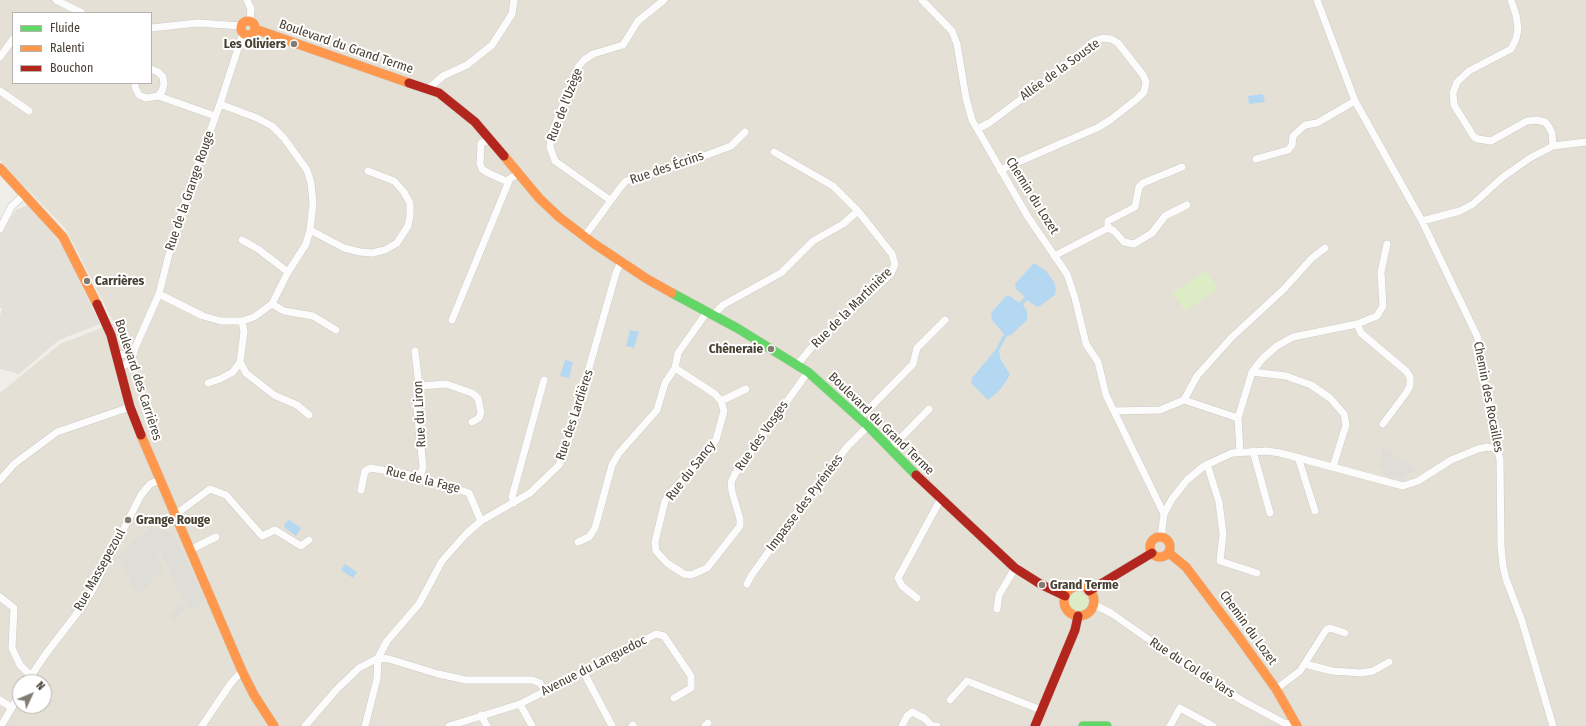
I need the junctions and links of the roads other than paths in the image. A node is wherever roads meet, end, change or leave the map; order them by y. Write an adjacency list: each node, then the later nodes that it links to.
1 (56, 0): 8 (street)
2 (247, 0): 9 (street)
3 (514, 0): 17 (street)
4 (664, 0): 37 (street, Rue de l'Uzège)
5 (922, 0): 24 (street, Chemin du Lozet)
6 (1317, 0): 20 (street, Chemin des Rocailles)
7 (1511, 0): 28 (street)
8 (80, 12)
9 (250, 21): 11 (street); 12 (street)
10 (152, 28): 11 (street)
11 (242, 29): 12 (street); 21 (street, Rue de la Grange Rouge)
12 (255, 29): 17 (street, Boulevard du Grand Terme)
13 (12, 40): 14 (street)
14 (0, 57)
15 (152, 69): 19 (street)
16 (135, 84): 19 (street)
17 (428, 89): 26 (street, Boulevard du Grand Terme)
18 (0, 91): 22 (street)
19 (158, 96): 23 (street)
20 (1355, 101): 30 (street); 40 (street, Chemin des Rocailles)
21 (220, 104): 23 (street, Rue de la Grange Rouge); 43 (street)
22 (29, 111)
23 (215, 116): 51 (street, Rue de la Grange Rouge)
24 (977, 129): 33 (street, Chemin du Lozet); 33 (street, Allée de la Souste)
25 (745, 132): 37 (street, Rue des Écrins)
26 (487, 140): 35 (street, Boulevard du Grand Terme); 35 (street)
27 (1586, 142): 28 (street)
28 (1553, 146): 40 (street)
29 (774, 152): 39 (street)
30 (1256, 159)
31 (1182, 167): 41 (street)
32 (0, 168): 36 (street, Boulevard des Carrières)
33 (1000, 170): 48 (street, Chemin du Lozet)
34 (368, 171): 43 (street)
35 (514, 177): 44 (street, Boulevard du Grand Terme); 54 (street)
36 (24, 195): 42 (street); 61 (street, Boulevard des Carrières)
37 (610, 200): 44 (street, Rue des Écrins)
38 (1187, 204): 41 (street)
39 (858, 211): 53 (street); 63 (street, Rue de la Martinière)
40 (1422, 221): 84 (street, Chemin des Rocailles)
41 (1108, 228): 48 (street)
42 (0, 229)
43 (310, 230): 50 (street)
44 (584, 237): 49 (street, Boulevard du Grand Terme)
45 (242, 240): 50 (street)
46 (1387, 244): 57 (street)
47 (1325, 248): 72 (street)
48 (1054, 256): 76 (street, Chemin du Lozet)
49 (621, 262): 53 (street, Boulevard du Grand Terme); 95 (street, Rue des Lardières)
50 (288, 272): 52 (street)
51 (159, 294): 56 (street); 59 (street, Rue de la Grange Rouge)
52 (272, 304): 56 (street); 58 (street)
53 (710, 313): 63 (street, Boulevard du Grand Terme); 65 (street)
54 (452, 320)
55 (945, 320): 78 (street)
56 (242, 321): 62 (street)
57 (1357, 324): 67 (street); 81 (street)
58 (336, 330)
59 (135, 348): 61 (street); 64 (street, Rue de la Grange Rouge)
60 (415, 351): 70 (street, Rue du Liron)
61 (117, 355): 64 (street, Boulevard des Carrières)
62 (240, 362): 69 (street); 77 (street)
63 (797, 365): 66 (street, Boulevard du Grand Terme)
64 (120, 367): 74 (street, Boulevard des Carrières)
65 (675, 368): 73 (street); 104 (street)
66 (808, 372): 78 (street, Boulevard du Grand Terme); 108 (street, Rue des Vosges)
67 (1252, 372): 79 (street); 89 (street)
68 (544, 380): 95 (street)
69 (208, 383)
70 (419, 386): 80 (street); 90 (street, Rue du Liron)
71 (746, 389): 73 (street)
72 (1184, 400): 76 (street); 79 (street)
73 (721, 401): 108 (street, Rue du Sancy)
74 (130, 407): 91 (street); 92 (street, Boulevard des Carrières)
75 (929, 409): 83 (street)
76 (1114, 411): 98 (street, Chemin du Lozet)
77 (309, 415)
78 (860, 418): 82 (street, Boulevard du Grand Terme)
79 (1238, 418): 86 (street)
80 (472, 422)
81 (1383, 424)
82 (868, 426): 83 (street, Boulevard du Grand Terme); 111 (street, Impasse des Pyrénées)
83 (891, 448): 94 (street, Boulevard du Grand Terme)
84 (1498, 449): 89 (street); 154 (street, Chemin des Rocailles)
85 (1253, 451): 86 (street); 87 (street); 99 (street)
86 (1240, 452): 88 (street)
87 (1298, 457): 89 (street); 96 (street)
88 (1207, 464): 98 (street); 110 (street)
89 (1333, 467)
90 (420, 477): 93 (street, Rue de la Fage); 100 (street, Rue de la Fage)
91 (0, 480)
92 (160, 480): 97 (street, Boulevard des Carrières); 126 (street, Rue Massepezoul)
93 (361, 490)
94 (941, 500): 109 (street, Boulevard du Grand Terme); 115 (street)
95 (514, 503): 100 (street, Rue des Lardières)
96 (1315, 511)
97 (176, 514): 103 (street); 105 (street, Boulevard des Carrières)
98 (1164, 514): 102 (street)
99 (1270, 514)
100 (481, 521): 120 (street, Rue des Lardières)
101 (216, 537): 105 (street)
102 (1161, 537): 106 (street); 107 (street)
103 (309, 540)
104 (578, 542)
105 (190, 550): 123 (street, Boulevard des Carrières)
106 (1152, 553): 107 (street); 112 (street)
107 (1169, 553): 127 (street, Chemin du Lozet)
108 (667, 563)
109 (1015, 568): 113 (street, Boulevard du Grand Terme); 117 (street)
110 (1257, 573)
111 (747, 584)
112 (1089, 591): 113 (street); 116 (street)
113 (1064, 596): 118 (street)
114 (0, 597): 125 (street)
115 (917, 598)
116 (1093, 604): 118 (street); 136 (street, Rue du Col de Vars)
117 (997, 609)
118 (1078, 616): 134 (street)
119 (1345, 633): 122 (street)
120 (378, 658): 128 (street); 141 (street); 142 (street)
121 (1389, 662): 122 (street)
122 (1305, 664): 127 (street)
123 (242, 671): 139 (street); 140 (street, Boulevard des Carrières)
124 (583, 671): 128 (street, Avenue du Languedoc); 129 (street, Avenue du Languedoc); 146 (street)
125 (26, 674)
126 (33, 674)
127 (1276, 689): 136 (street, Chemin du Lozet)
128 (545, 691): 132 (street, Avenue du Languedoc)
129 (674, 698)
130 (0, 700): 133 (street)
131 (950, 700): 134 (street)
132 (520, 704): 135 (street, Avenue du Languedoc); 145 (street)
133 (12, 708): 138 (street)
134 (1041, 710): 149 (street)
135 (481, 715): 143 (street, Avenue du Languedoc); 144 (street)
136 (1296, 724)
137 (929, 725): 147 (street); 148 (street)
138 (0, 726)
139 (202, 726)
140 (274, 726)
141 (305, 726)
142 (364, 726)
143 (449, 726)
144 (487, 726)
145 (532, 726)
146 (612, 726)
147 (902, 726)
148 (937, 726)
149 (1035, 726)
150 (1083, 726): 151 (street)
151 (1107, 726)
152 (1170, 726): 153 (street)
153 (1213, 726)
154 (1553, 726)

